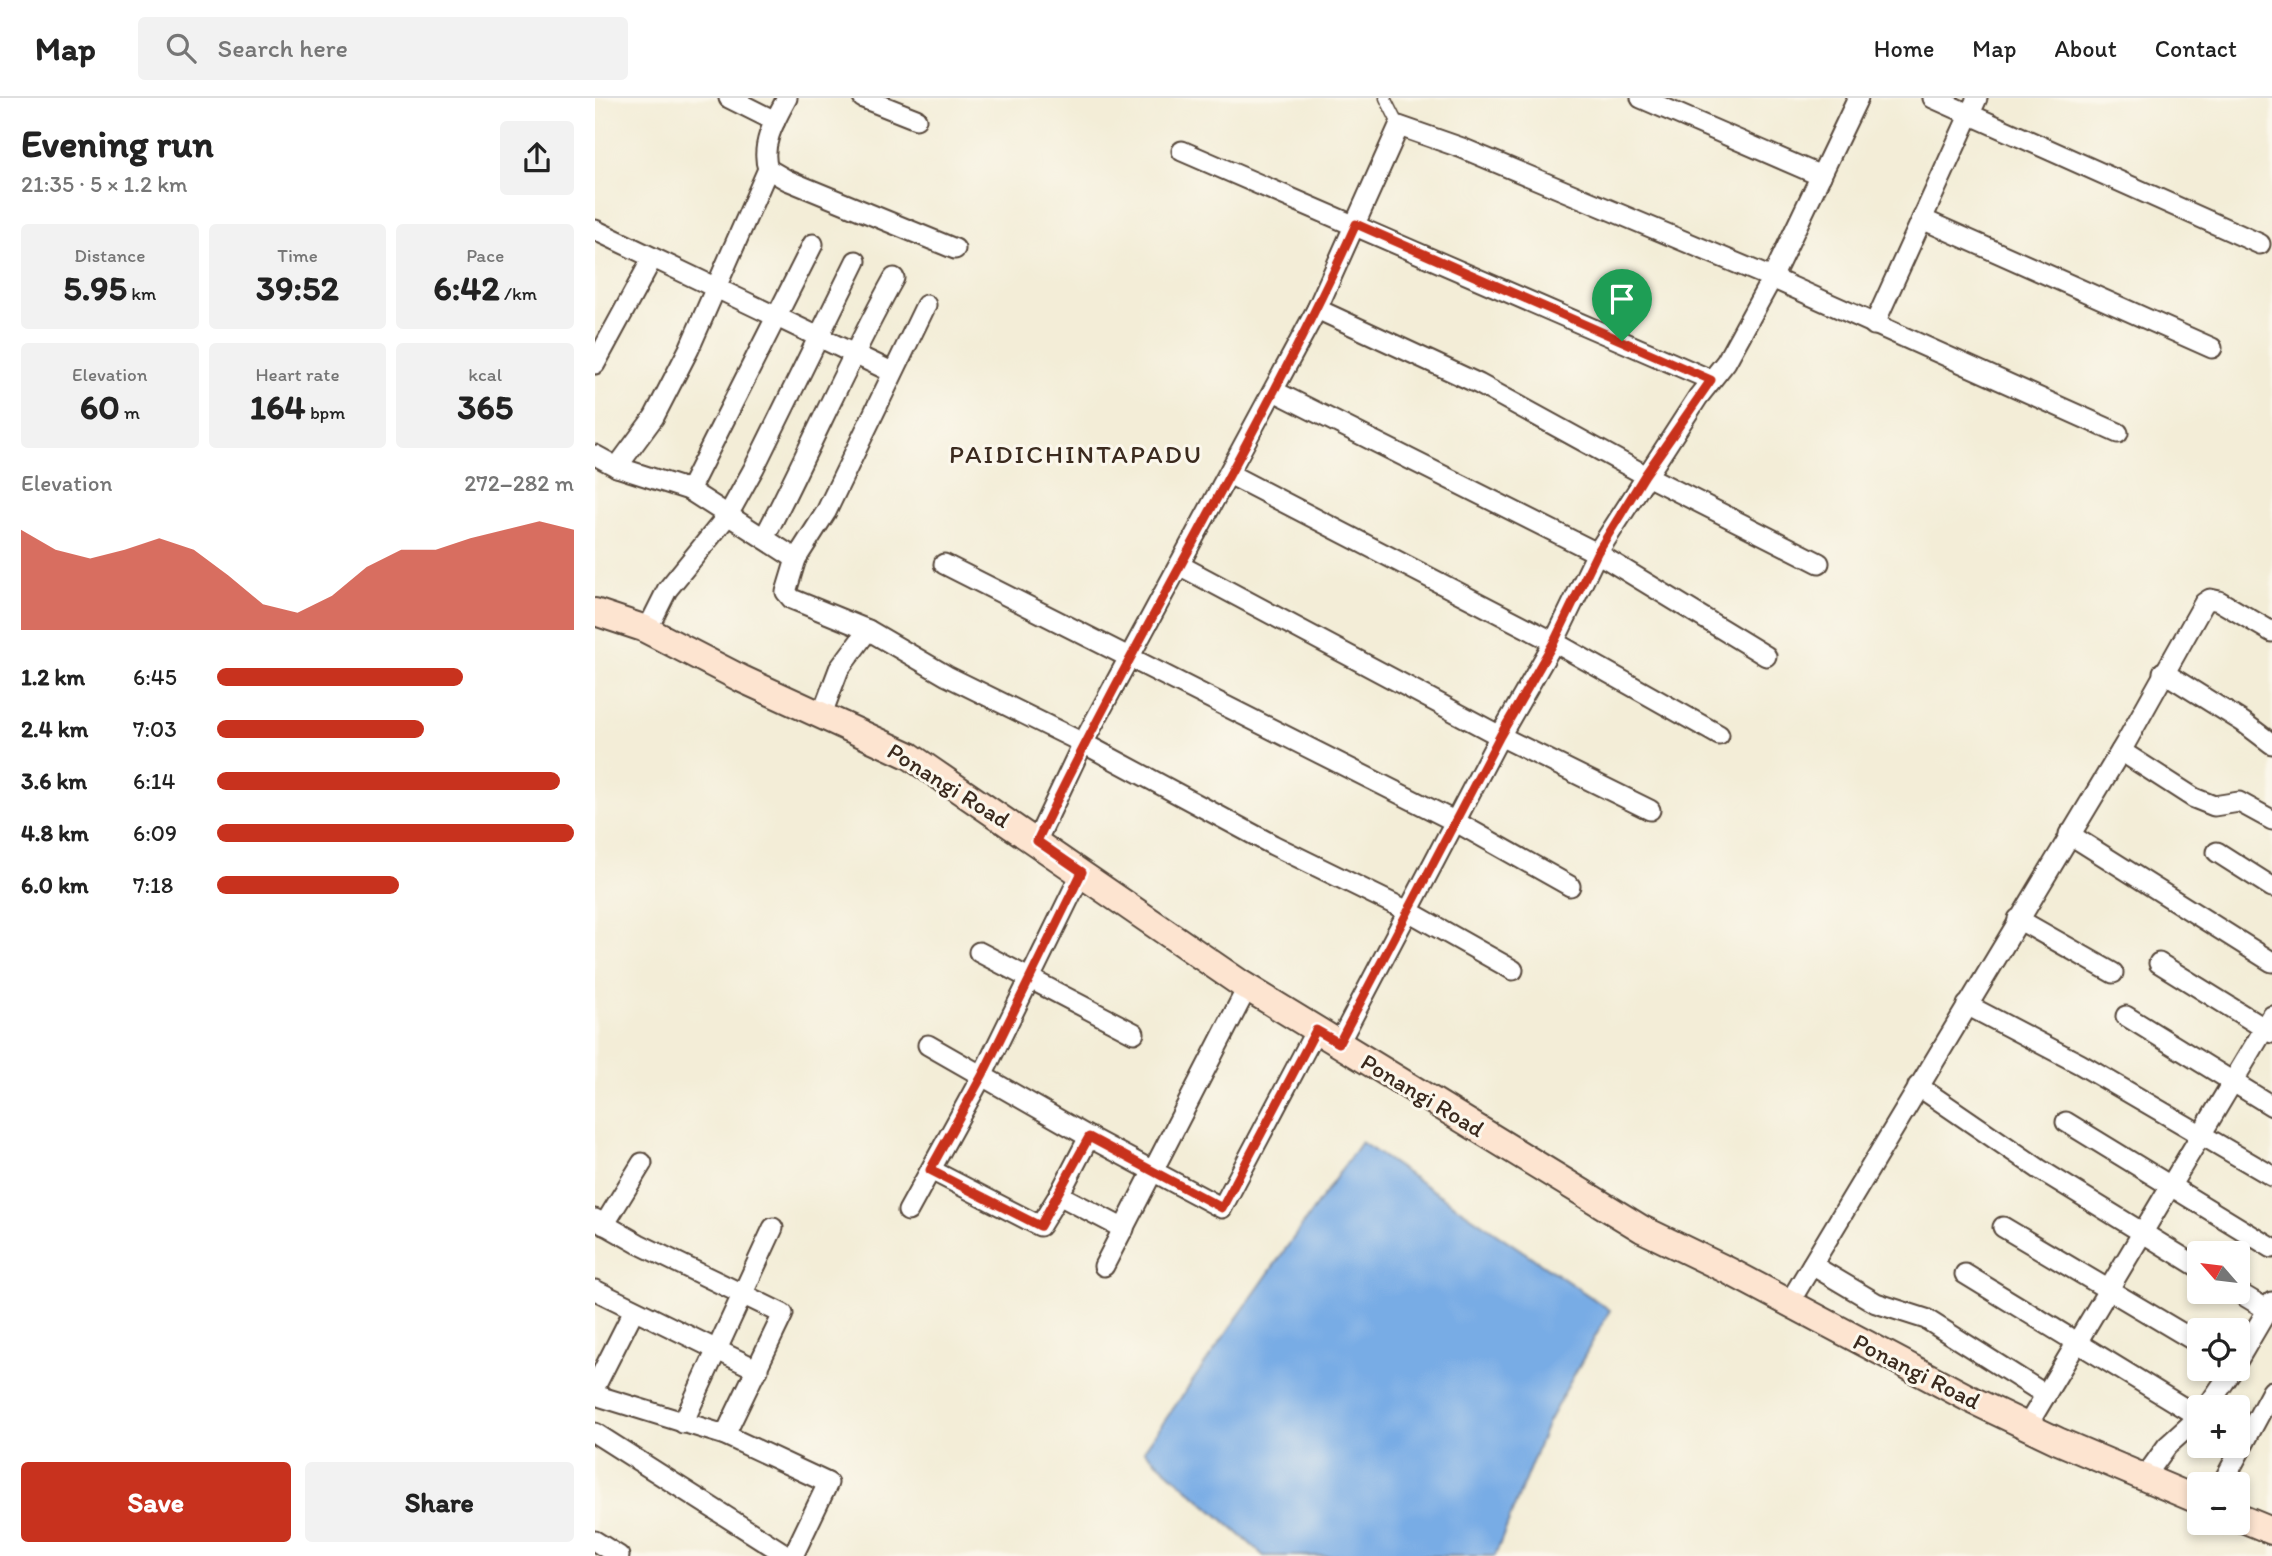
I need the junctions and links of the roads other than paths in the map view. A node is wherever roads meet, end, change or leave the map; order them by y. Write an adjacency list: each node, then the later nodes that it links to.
1 (729, 98): 10 (street)
2 (787, 98): 10 (street)
3 (863, 98): 9 (street)
4 (1385, 98): 11 (lane)
5 (1641, 98): 14 (street)
6 (1858, 98): 14 (street)
7 (1933, 98): 8 (street)
8 (1974, 106): 15 (street); 19 (street)
9 (916, 120)
10 (775, 121): 13 (street)
11 (1399, 126): 16 (street); 24 (street)
12 (1182, 151): 16 (street)
13 (768, 169): 20 (street); 25 (street)
14 (1821, 176): 24 (street)
15 (1922, 219): 29 (street); 31 (street)
16 (1356, 224): 27 (street); 35 (street)
17 (595, 230): 21 (street)
18 (813, 244): 28 (street)
19 (2260, 244)
20 (955, 249)
21 (652, 259): 25 (street); 33 (street)
22 (856, 261): 30 (street)
23 (894, 278): 32 (street)
24 (1772, 278): 29 (street); 35 (street)
25 (715, 289): 28 (street); 39 (street)
26 (926, 305): 34 (street)
27 (1317, 309): 36 (street); 41 (street)
28 (777, 318): 30 (street); 42 (street)
29 (1874, 325): 37 (street)
30 (819, 337): 32 (street); 43 (street)
31 (2212, 348)
32 (855, 352): 34 (street); 44 (street)
33 (595, 364)
34 (892, 372): 46 (street)
35 (1711, 380): 41 (street)
36 (1274, 391): 40 (street); 45 (street)
37 (2118, 433)
38 (595, 455): 39 (street)
39 (617, 467): 42 (street)
40 (1231, 475): 49 (street); 54 (street)
41 (1645, 475): 45 (street); 47 (street)
42 (689, 490): 43 (street)
43 (728, 515): 44 (street); 51 (street)
44 (764, 538): 46 (street)
45 (1597, 553): 54 (street); 56 (street)
46 (796, 559): 52 (street)
47 (1819, 563)
48 (944, 564): 55 (street)
49 (1181, 566): 55 (street); 60 (street)
50 (595, 612): 51 (street, Ponangi Road)
51 (647, 630): 58 (street, Ponangi Road)
52 (868, 630): 58 (street); 61 (street)
53 (2272, 632): 57 (street)
54 (1554, 642): 59 (street); 60 (street)
55 (1133, 656): 61 (street); 66 (street)
56 (1766, 656)
57 (2163, 672): 62 (street); 63 (street)
58 (822, 714): 68 (street, Ponangi Road)
59 (1719, 735)
60 (1500, 736): 64 (street); 66 (street)
61 (1083, 743): 68 (street); 73 (street)
62 (2272, 744)
63 (2121, 751): 65 (street); 67 (street)
64 (1650, 810)
65 (2272, 820)
66 (1456, 822): 71 (street); 73 (street)
67 (2069, 834): 74 (street); 76 (street)
68 (1037, 841): 70 (street, Ponangi Road)
69 (2217, 852): 72 (street)
70 (1082, 872): 80 (street); 81 (street, Ponangi Road)
71 (1570, 886)
72 (2272, 887)
73 (1410, 912): 78 (street); 87 (street)
74 (2018, 919): 79 (street); 82 (street)
75 (979, 952): 80 (street)
76 (2272, 962)
77 (2159, 963): 84 (street)
78 (1513, 970)
79 (2113, 973)
80 (1030, 978): 86 (street); 89 (street)
81 (1247, 988): 85 (street, Ponangi Road); 98 (street)
82 (1967, 1004): 91 (street); 94 (street)
83 (2126, 1016): 90 (street)
84 (2270, 1026): 90 (street)
85 (1316, 1030): 87 (street, Ponangi Road); 98 (street)
86 (1134, 1032)
87 (1339, 1043): 117 (street, Ponangi Road)
88 (928, 1045): 89 (street)
89 (983, 1074): 95 (street); 97 (street)
90 (2233, 1082): 92 (street); 94 (street)
91 (1918, 1086): 107 (street); 110 (street)
92 (2272, 1106)
93 (2066, 1122): 100 (street)
94 (2201, 1135): 99 (street); 100 (street)
95 (1089, 1137): 98 (street); 101 (street)
96 (642, 1163): 103 (street)
97 (930, 1170): 101 (street); 102 (street)
98 (1154, 1170): 106 (street)
99 (2272, 1176)
100 (2170, 1187): 107 (street); 108 (street)
101 (1059, 1195): 106 (street)
102 (908, 1211)
103 (600, 1222): 115 (street)
104 (2003, 1227): 114 (street)
105 (773, 1228): 115 (street)
106 (1124, 1229): 111 (street)
107 (2144, 1233): 109 (street); 114 (street)
108 (2272, 1248)
109 (2187, 1260)
110 (1812, 1265): 117 (street); 128 (street)
111 (1104, 1266)
112 (1965, 1274): 122 (street)
113 (595, 1290): 119 (street)
114 (2108, 1291): 120 (street); 122 (street)
115 (741, 1295): 123 (street); 124 (street)
116 (2251, 1298): 118 (street)
117 (1789, 1303): 131 (street, Ponangi Road)
118 (2270, 1306): 121 (street)
119 (634, 1310): 123 (street); 125 (street)
120 (2187, 1337)
121 (2250, 1340)
122 (2077, 1343): 128 (street); 129 (street)
123 (715, 1349): 124 (street); 130 (street)
124 (758, 1370): 134 (street)
125 (595, 1387)
126 (2272, 1391): 135 (street)
127 (595, 1395): 130 (street)
128 (2046, 1395): 131 (street)
129 (2187, 1409)
130 (683, 1423): 134 (street)
131 (2027, 1426): 136 (street, Ponangi Road)
132 (2187, 1427): 136 (street)
133 (595, 1433): 142 (street)
134 (725, 1435): 143 (street)
135 (2229, 1472)
136 (2144, 1478): 137 (street, Ponangi Road)
137 (2187, 1496)
138 (2250, 1522): 139 (street)
139 (2272, 1531)
140 (595, 1541): 141 (street)
141 (619, 1556)
142 (788, 1556)
143 (793, 1556)

